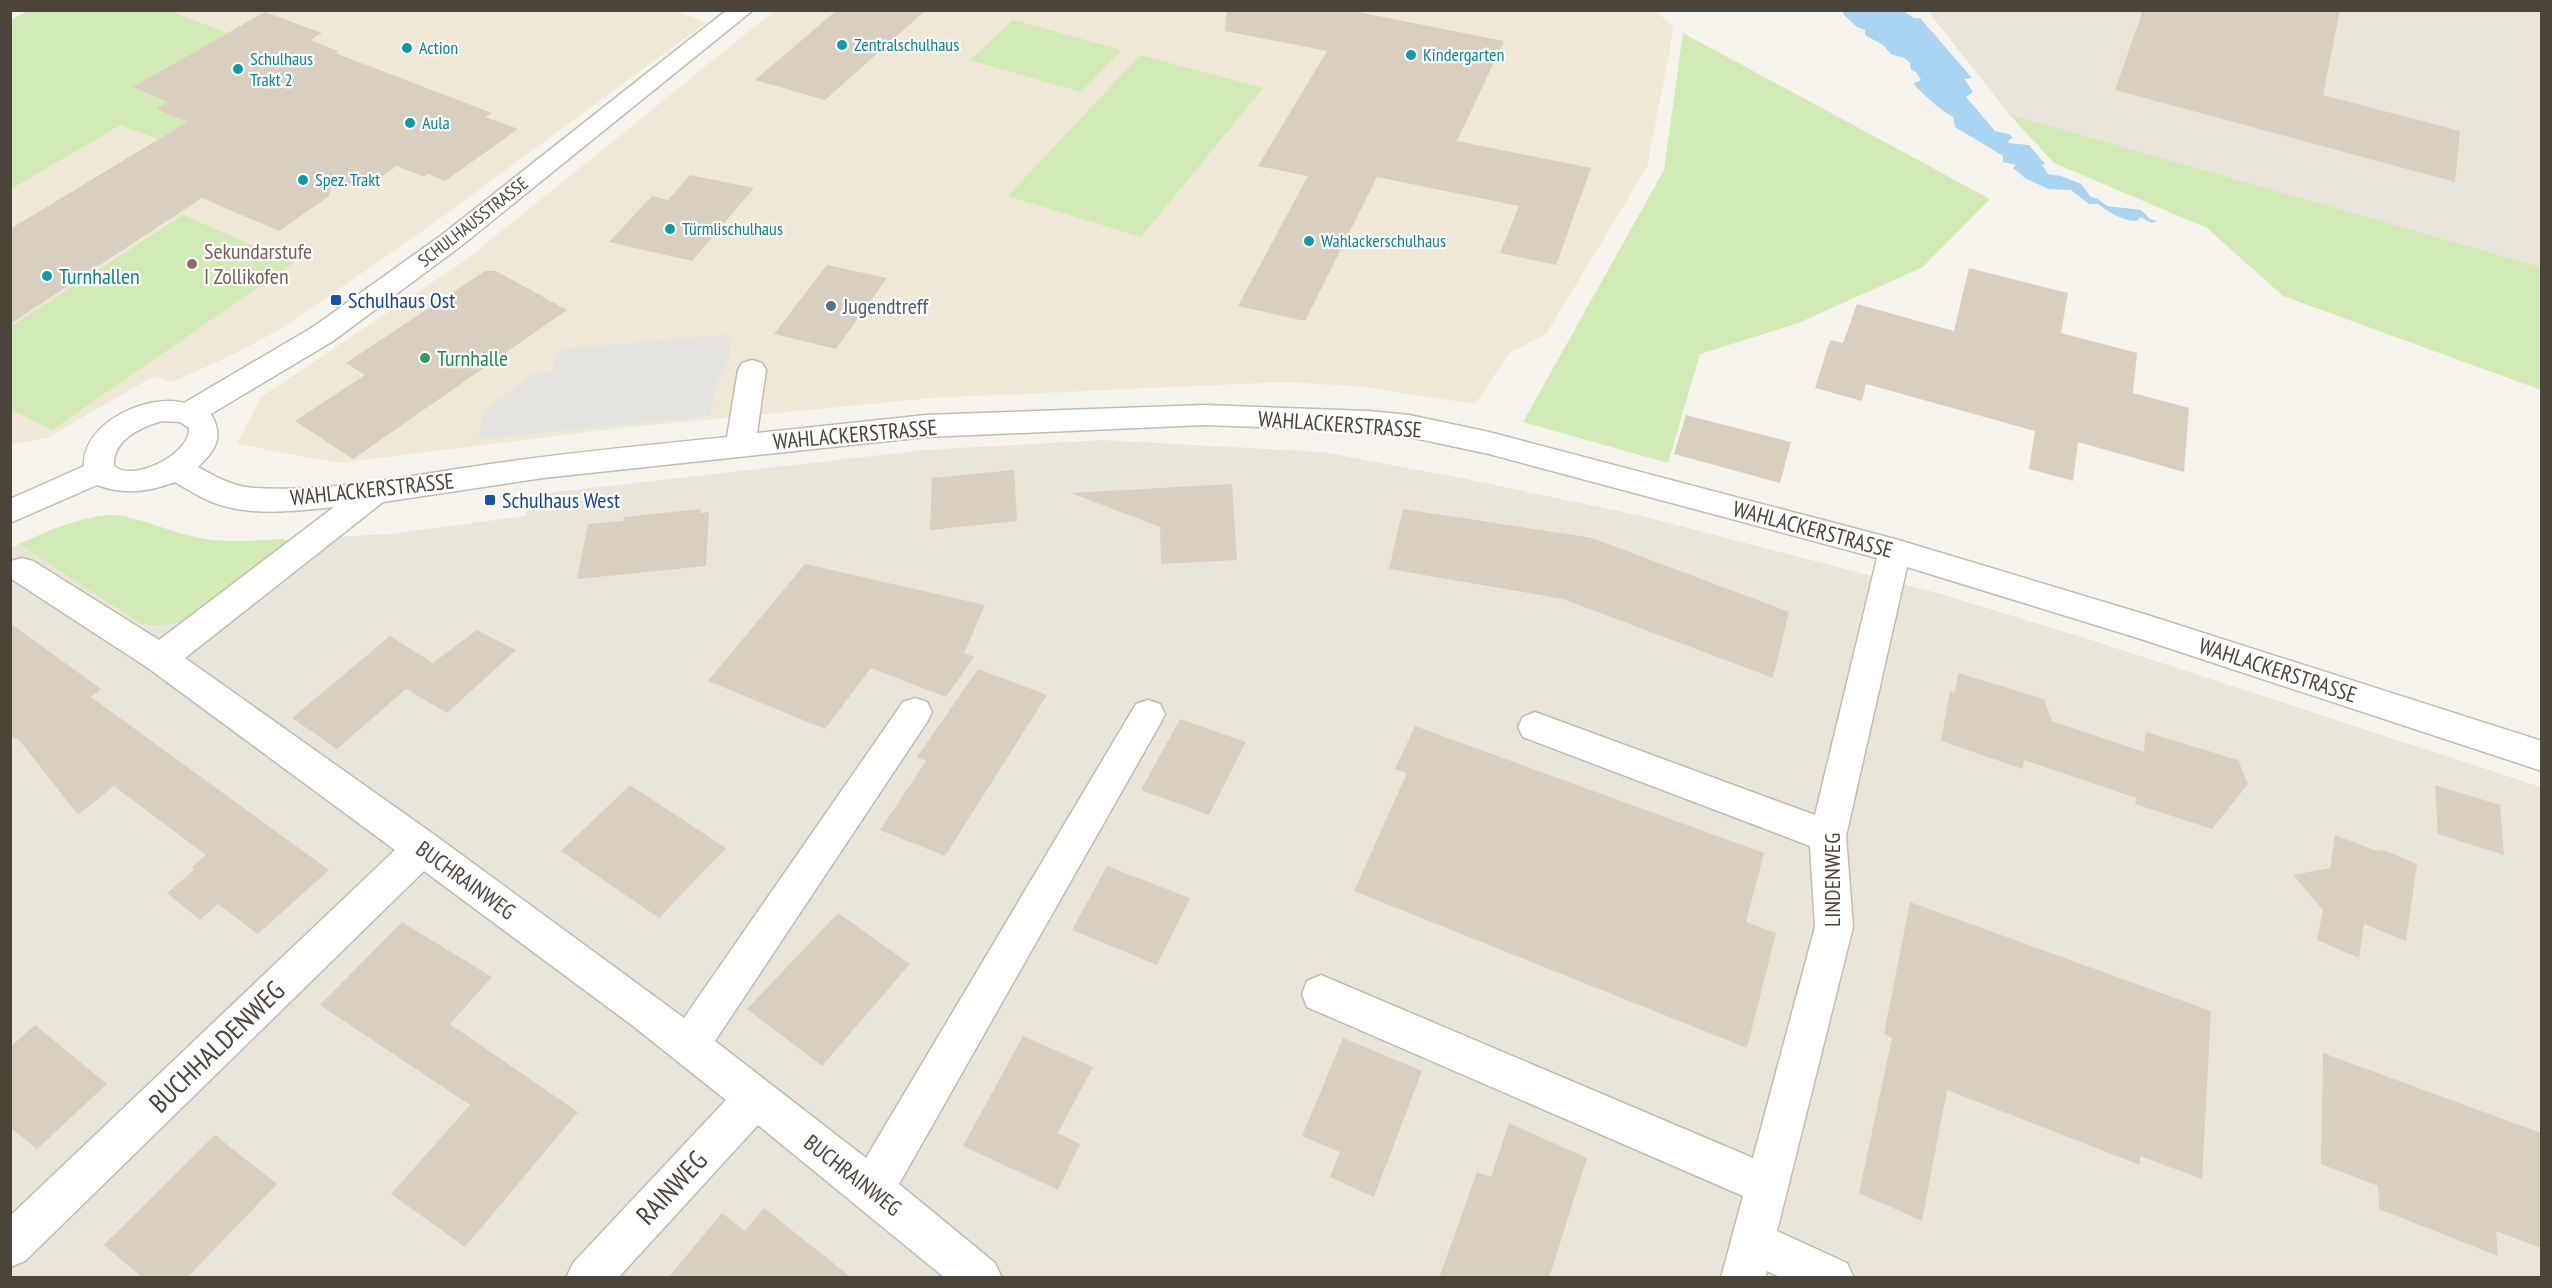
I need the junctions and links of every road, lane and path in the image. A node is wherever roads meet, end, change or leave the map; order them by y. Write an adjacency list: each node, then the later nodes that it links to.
1 (742, 10): 3 (street, SCHULHAUSSTRASSE)
2 (752, 370): 4 (street)
3 (190, 413): 5 (street); 6 (street)
4 (740, 445): 7 (street, WAHLACKERSTRASSE); 9 (street, WAHLACKERSTRASSE)
5 (175, 468): 6 (street); 7 (street, WAHLACKERSTRASSE)
6 (100, 471): 8 (street)
7 (375, 492): 11 (street)
8 (10, 512)
9 (1895, 551): 15 (street, WAHLACKERSTRASSE); 16 (street, LINDENWEG)
10 (22, 570): 11 (street, BUCHRAINWEG)
11 (160, 658): 17 (street, BUCHRAINWEG)
12 (915, 712): 19 (street)
13 (1148, 714): 22 (street)
14 (1535, 727): 16 (street)
15 (2541, 756)
16 (1828, 836): 21 (street, LINDENWEG)
17 (423, 848): 19 (street, BUCHRAINWEG); 23 (street, BUCHHALDENWEG)
18 (1321, 994): 21 (street)
19 (689, 1045): 20 (street, BUCHRAINWEG)
20 (755, 1099): 22 (street, BUCHRAINWEG); 25 (street, RAINWEG)
21 (1768, 1186): 24 (street, LINDENWEG)
22 (872, 1189): 26 (street, BUCHRAINWEG)
23 (10, 1246)
24 (1748, 1260): 27 (street)
25 (588, 1278)
26 (980, 1278)
27 (1832, 1278)

